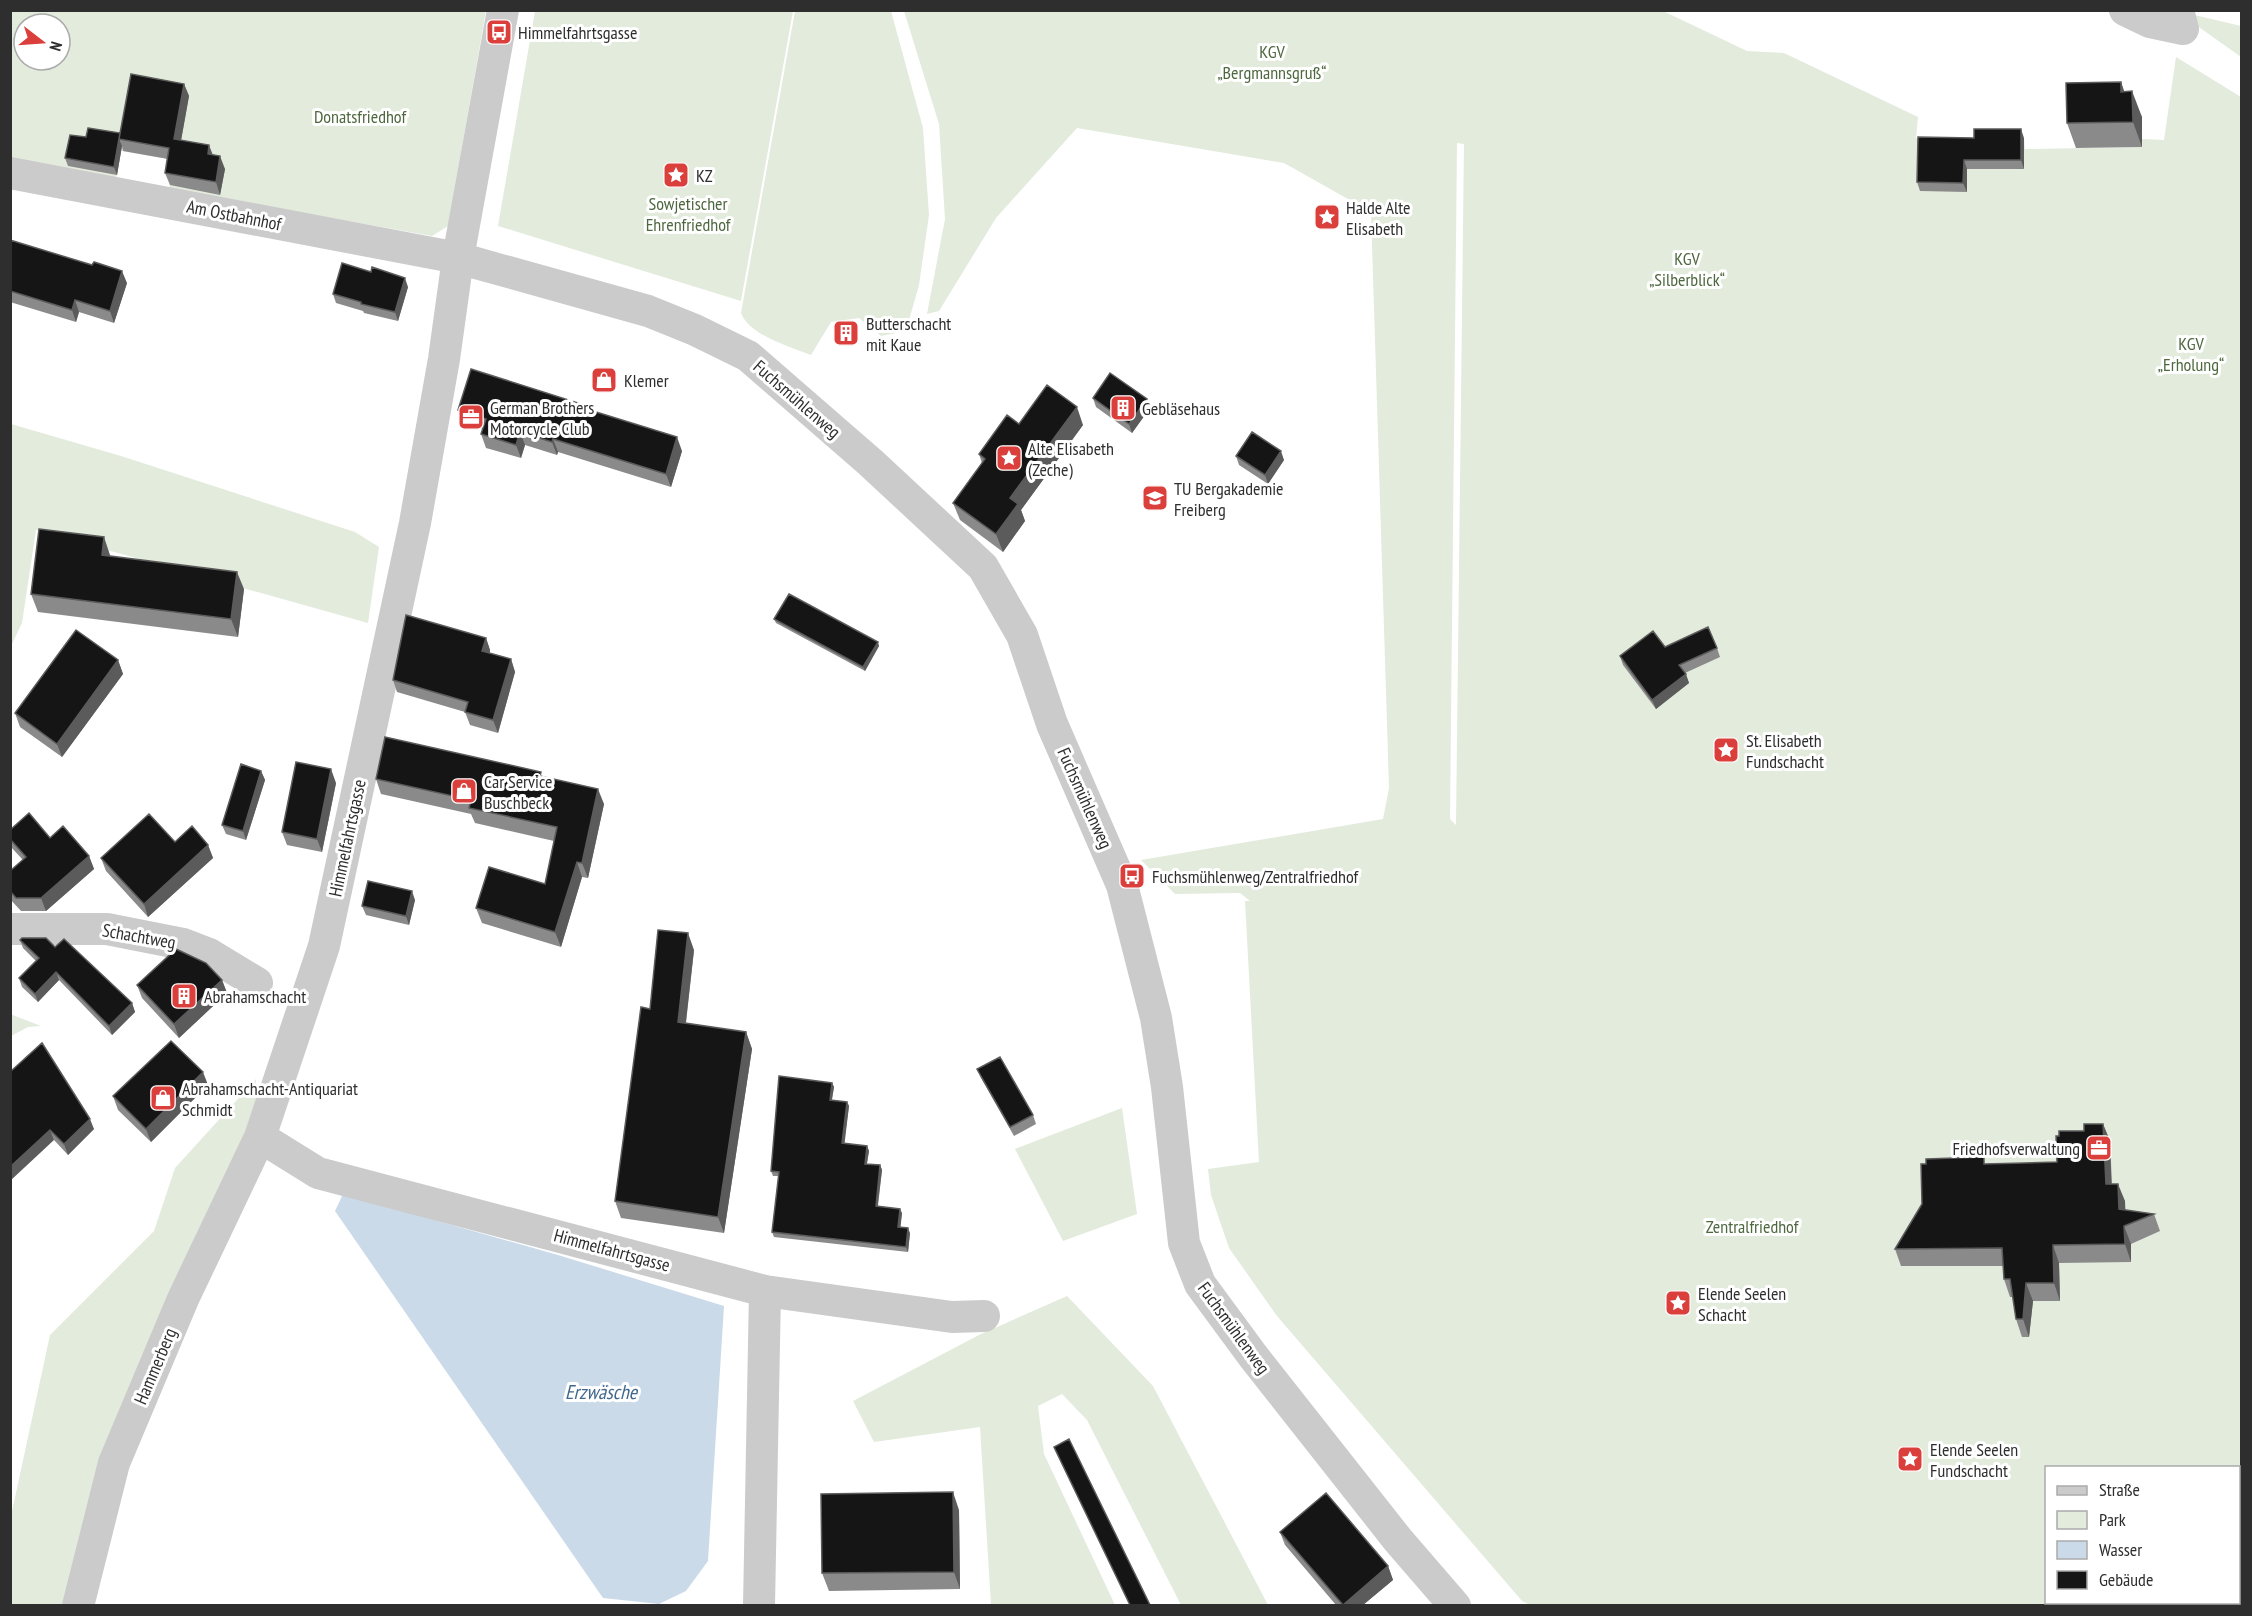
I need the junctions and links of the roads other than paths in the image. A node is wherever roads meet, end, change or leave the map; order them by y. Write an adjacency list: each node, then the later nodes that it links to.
1 (503, 10): 5 (street, Himmelfahrtsgasse)
2 (2125, 10): 3 (street)
3 (2181, 20)
4 (10, 173): 5 (street, Am Ostbahnhof)
5 (458, 258): 8 (street, Himmelfahrtsgasse); 13 (street, Fuchsmühlenweg)
6 (10, 929): 7 (street, Schachtweg)
7 (257, 983)
8 (260, 1137): 9 (street, Himmelfahrtsgasse); 11 (street, Hammerberg)
9 (765, 1291): 10 (street, Himmelfahrtsgasse); 12 (street)
10 (984, 1316)
11 (78, 1605)
12 (759, 1605)
13 (1455, 1605)

